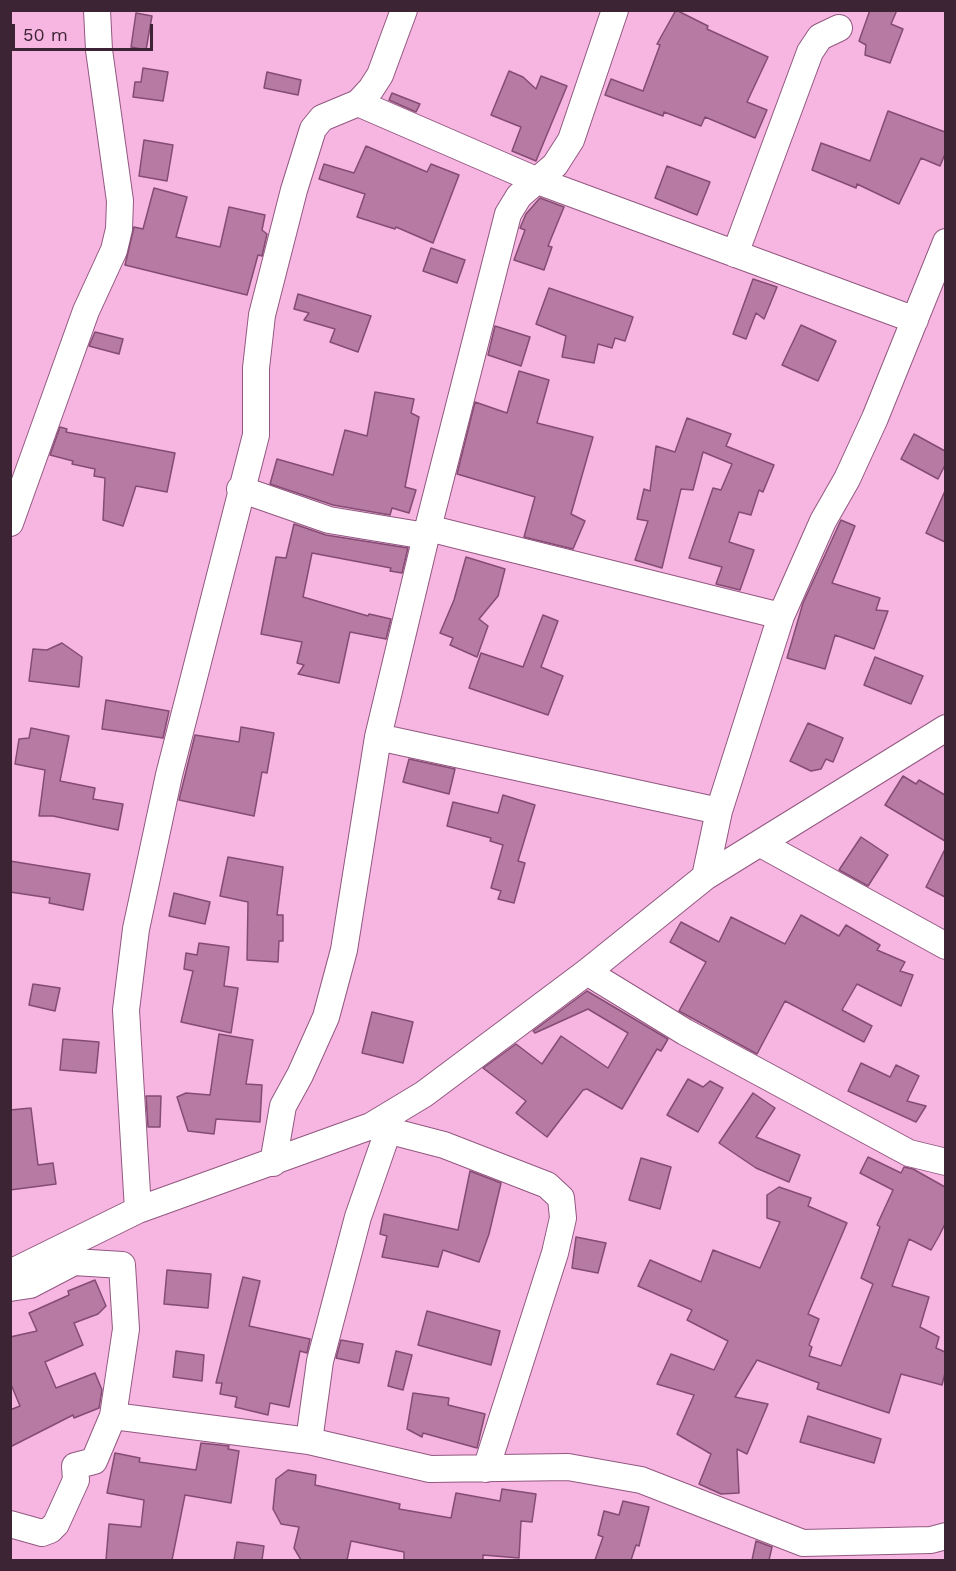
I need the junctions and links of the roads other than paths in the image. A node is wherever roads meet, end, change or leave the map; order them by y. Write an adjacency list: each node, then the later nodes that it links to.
1 (97, 10): 11 (street)
2 (404, 10): 5 (street)
3 (615, 10): 6 (street)
4 (829, 25): 8 (street)
5 (358, 103): 6 (street); 10 (street)
6 (538, 181): 8 (street); 12 (street)
7 (945, 242): 9 (street)
8 (735, 254): 9 (street)
9 (915, 320): 13 (street)
10 (240, 489): 12 (street); 24 (street)
11 (10, 523)
12 (427, 532): 13 (street); 15 (street)
13 (782, 616): 16 (street)
14 (945, 728): 17 (street)
15 (378, 737): 16 (street); 23 (street)
16 (719, 811): 18 (street)
17 (761, 844): 18 (street); 19 (street)
18 (705, 877): 20 (street)
19 (945, 946)
20 (586, 972): 21 (street); 22 (street)
21 (380, 1128): 23 (street); 28 (street); 29 (street)
22 (945, 1162)
23 (273, 1163): 24 (street)
24 (138, 1210): 25 (street)
25 (10, 1273)
26 (10, 1288): 27 (street)
27 (113, 1416): 28 (street); 30 (street)
28 (309, 1441): 29 (street)
29 (486, 1468): 31 (street)
30 (10, 1524)
31 (935, 1546)

